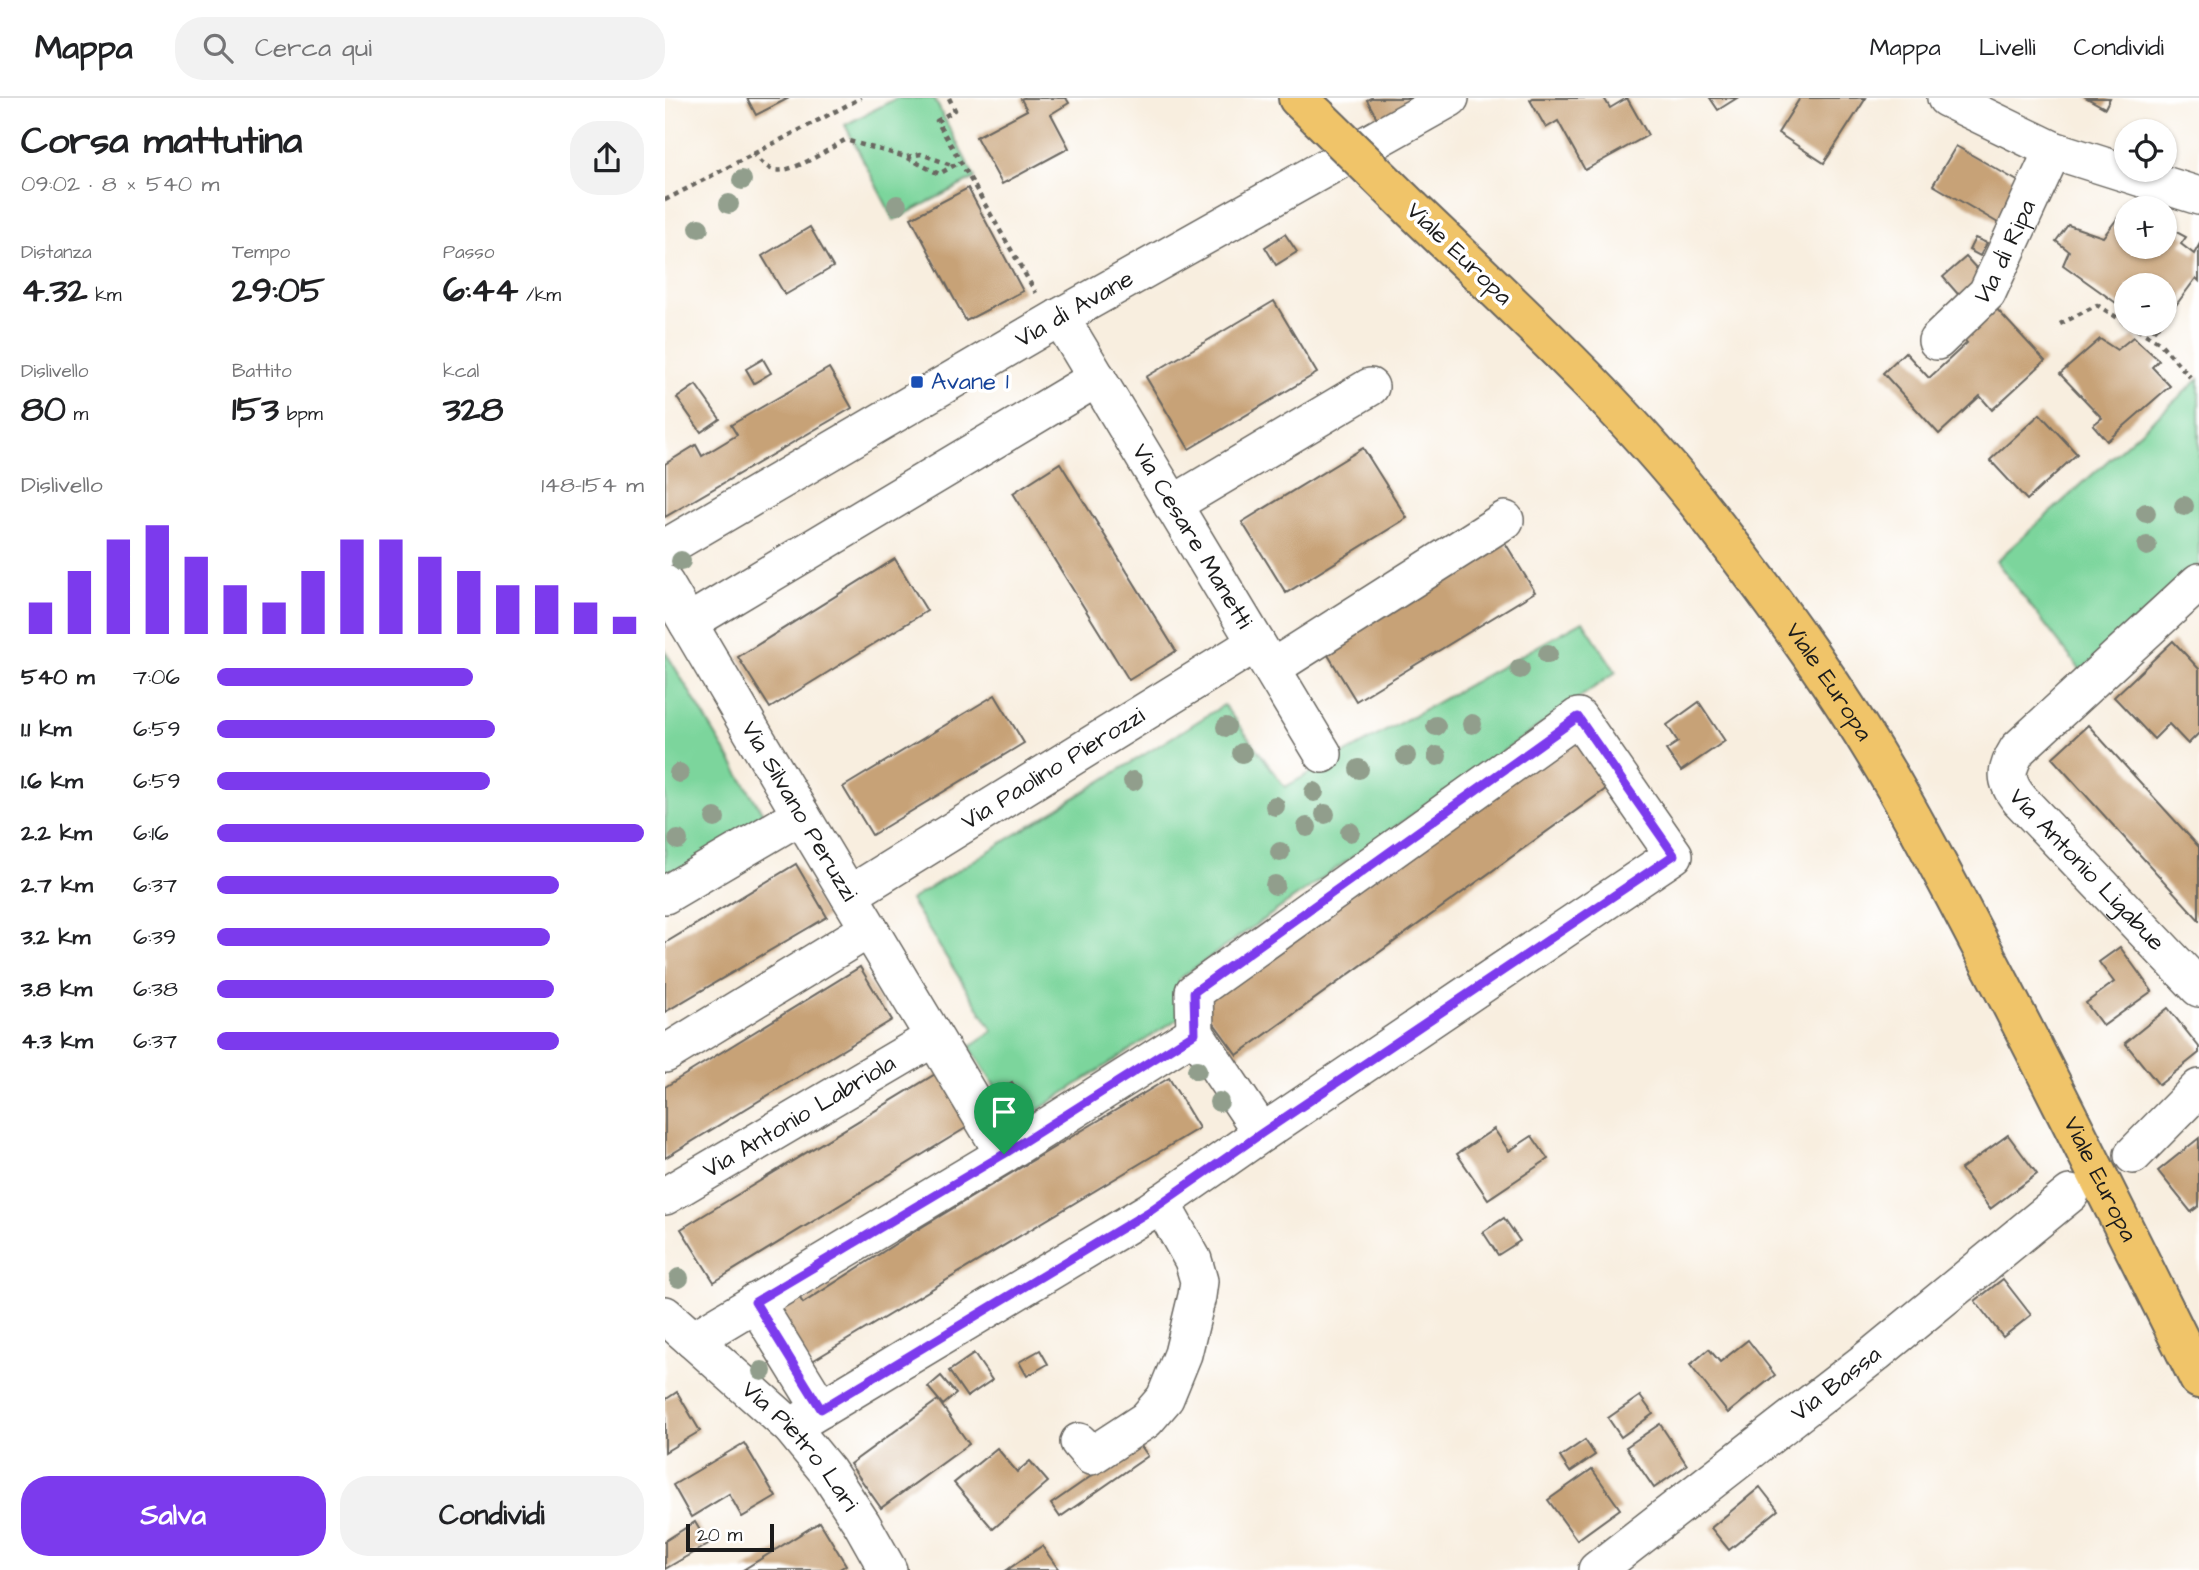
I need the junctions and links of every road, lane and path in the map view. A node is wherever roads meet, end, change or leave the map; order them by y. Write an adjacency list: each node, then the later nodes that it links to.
1 (861, 98): 7 (path)
2 (950, 98): 9 (path)
3 (1450, 98): 14 (street, Via di Avane)
4 (1946, 98): 6 (street)
5 (1308, 108): 47 (main road, Viale Europa, bridge)
6 (2053, 150): 11 (street); 17 (street, Via di Ripa)
7 (753, 153): 8 (path); 12 (path)
8 (906, 157): 10 (path); 10 (path)
9 (960, 162): 10 (path); 14 (path)
10 (954, 166)
11 (2199, 196)
12 (665, 200)
13 (2114, 315): 15 (path)
14 (1056, 319): 19 (street, Via Cesare Manetti); 23 (street, Via di Avane)
15 (2060, 324)
16 (2149, 336): 18 (path)
17 (1937, 341)
18 (2190, 377)
19 (1097, 378): 21 (street, Via Cesare Manetti); 26 (street)
20 (1370, 387): 21 (street)
21 (1173, 505): 27 (street, Via Cesare Manetti)
22 (1506, 520): 27 (street, Via Paolino Pierozzi)
23 (665, 548)
24 (2199, 582): 33 (street, Via Antonio Ligabue)
25 (665, 584): 26 (street, Via Silvano Peruzzi)
26 (688, 623): 29 (street, Via Silvano Peruzzi)
27 (1264, 655): 28 (street, Via Cesare Manetti); 31 (street, Via Paolino Pierozzi)
28 (1323, 754)
29 (801, 816): 30 (street); 31 (street, Via Silvano Peruzzi)
30 (665, 895)
31 (849, 895): 32 (street, Via Silvano Peruzzi)
32 (869, 929): 35 (street, Via Silvano Peruzzi); 36 (street)
33 (2199, 988)
34 (1195, 1033): 38 (street); 38 (street); 39 (street)
35 (933, 1038): 39 (street, Via Silvano Peruzzi); 42 (street, Via Antonio Labriola)
36 (665, 1054)
37 (2199, 1088): 40 (street)
38 (1262, 1133): 43 (street)
39 (1004, 1154): 44 (street)
40 (2133, 1155)
41 (2070, 1194): 51 (street, Via Bassa)
42 (665, 1196)
43 (1161, 1203): 48 (street); 49 (street)
44 (755, 1302): 46 (street); 48 (street)
45 (665, 1315): 46 (street, Via Pietro Lari)
46 (693, 1339): 48 (street, Via Pietro Lari)
47 (2199, 1379)
48 (806, 1418): 50 (street, Via Pietro Lari)
49 (1079, 1442)
50 (884, 1568)
51 (1597, 1570)

